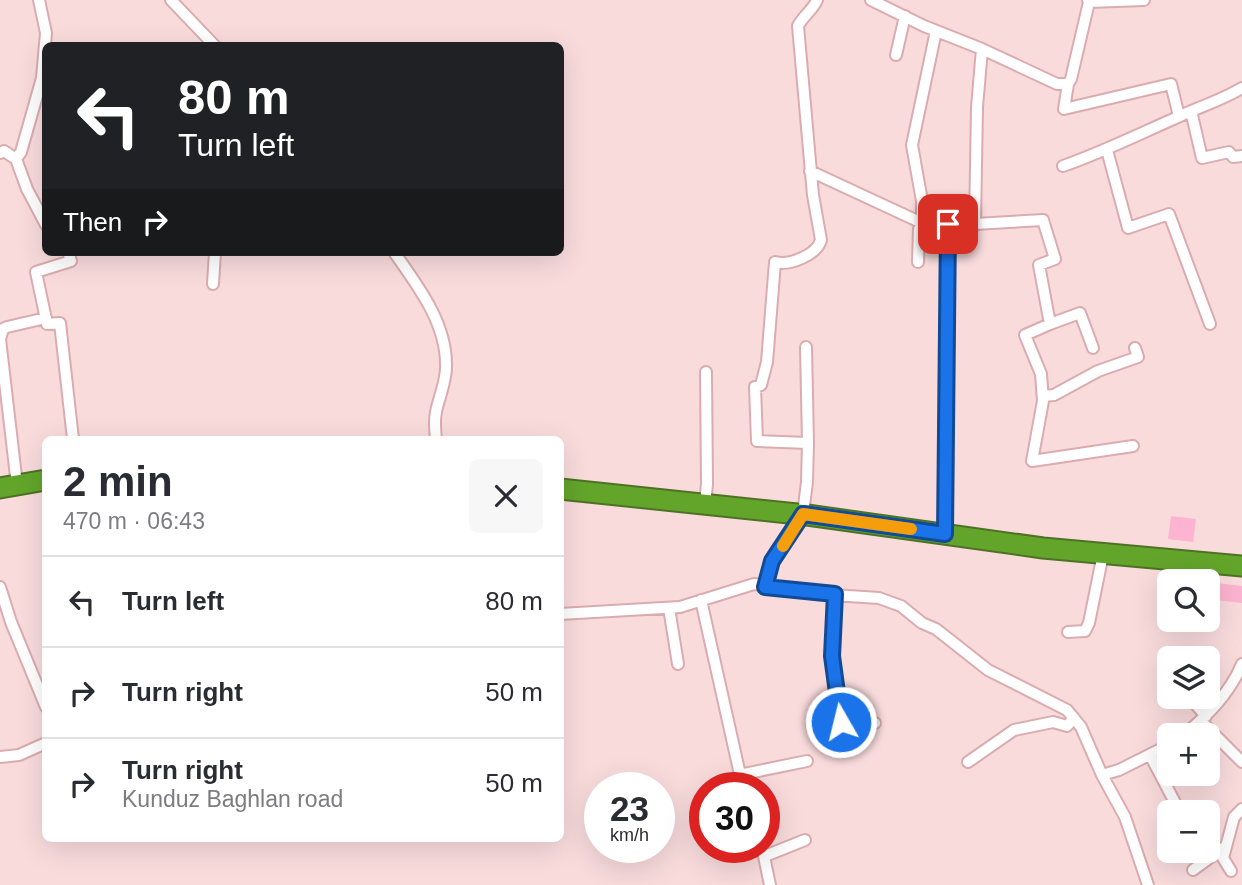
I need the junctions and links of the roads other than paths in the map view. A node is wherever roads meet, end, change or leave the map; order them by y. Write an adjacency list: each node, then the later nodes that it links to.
1 (39, 0): 9 (street)
2 (171, 0): 10 (street)
3 (817, 0): 23 (street)
4 (871, 0): 7 (street)
5 (1144, 0): 6 (street)
6 (1088, 1): 14 (street)
7 (905, 16): 8 (street); 12 (street)
8 (936, 31): 11 (street); 25 (street)
9 (45, 42)
10 (211, 42)
11 (982, 49): 14 (street); 27 (street)
12 (896, 55)
13 (42, 78): 21 (street)
14 (1068, 84): 17 (street)
15 (1242, 88): 16 (street)
16 (1191, 111): 17 (street); 20 (street)
17 (1179, 116): 18 (street)
18 (1107, 150): 22 (street); 35 (street)
19 (0, 153): 21 (street)
20 (1242, 156)
21 (16, 159): 24 (street)
22 (1063, 166)
23 (810, 171): 25 (street); 44 (street)
24 (42, 217)
25 (922, 223): 26 (street); 31 (street)
26 (948, 224): 27 (street); 51 (street)
27 (975, 224): 34 (street)
28 (69, 256): 33 (street)
29 (215, 256): 32 (street)
30 (397, 256): 43 (street)
31 (918, 262)
32 (213, 284)
33 (46, 318): 36 (street); 42 (street)
34 (1050, 324): 38 (street); 41 (street)
35 (1210, 324)
36 (0, 339): 47 (street)
37 (806, 347): 44 (street)
38 (1093, 348)
39 (1135, 348): 41 (street)
40 (706, 372): 49 (street)
41 (1043, 396): 45 (street)
42 (73, 436)
43 (436, 436)
44 (808, 443): 50 (street)
45 (1133, 446)
46 (42, 481): 47 (highway)
47 (9, 486)
48 (564, 489): 49 (highway)
49 (705, 504): 50 (highway)
50 (803, 514): 51 (highway); 55 (street)
51 (945, 534): 52 (highway)
52 (1103, 554): 53 (highway); 60 (street)
53 (1242, 566)
54 (0, 587): 63 (street)
55 (765, 587): 56 (street); 57 (street)
56 (835, 594): 65 (street); 67 (street)
57 (701, 600): 58 (street); 76 (street)
58 (669, 608): 59 (street); 61 (street)
59 (564, 614)
60 (1068, 632)
61 (678, 664)
62 (1242, 664): 66 (street)
63 (42, 698)
64 (1197, 709): 66 (street)
65 (1073, 718): 74 (street); 78 (street)
66 (1203, 718): 68 (street); 75 (street)
67 (875, 723)
68 (1197, 723)
69 (42, 745): 72 (street)
70 (1157, 751): 71 (street)
71 (1150, 755): 78 (street); 79 (street)
72 (0, 757)
73 (807, 761): 77 (street)
74 (968, 762)
75 (1242, 762)
76 (738, 772)
77 (754, 772)
78 (1102, 775): 88 (street)
79 (1174, 800)
80 (1242, 809): 82 (street)
81 (805, 840): 83 (street)
82 (1226, 846): 85 (street); 86 (street)
83 (780, 847)
84 (765, 863): 87 (street)
85 (1193, 870)
86 (1231, 871)
87 (770, 885)
88 (1148, 885)

